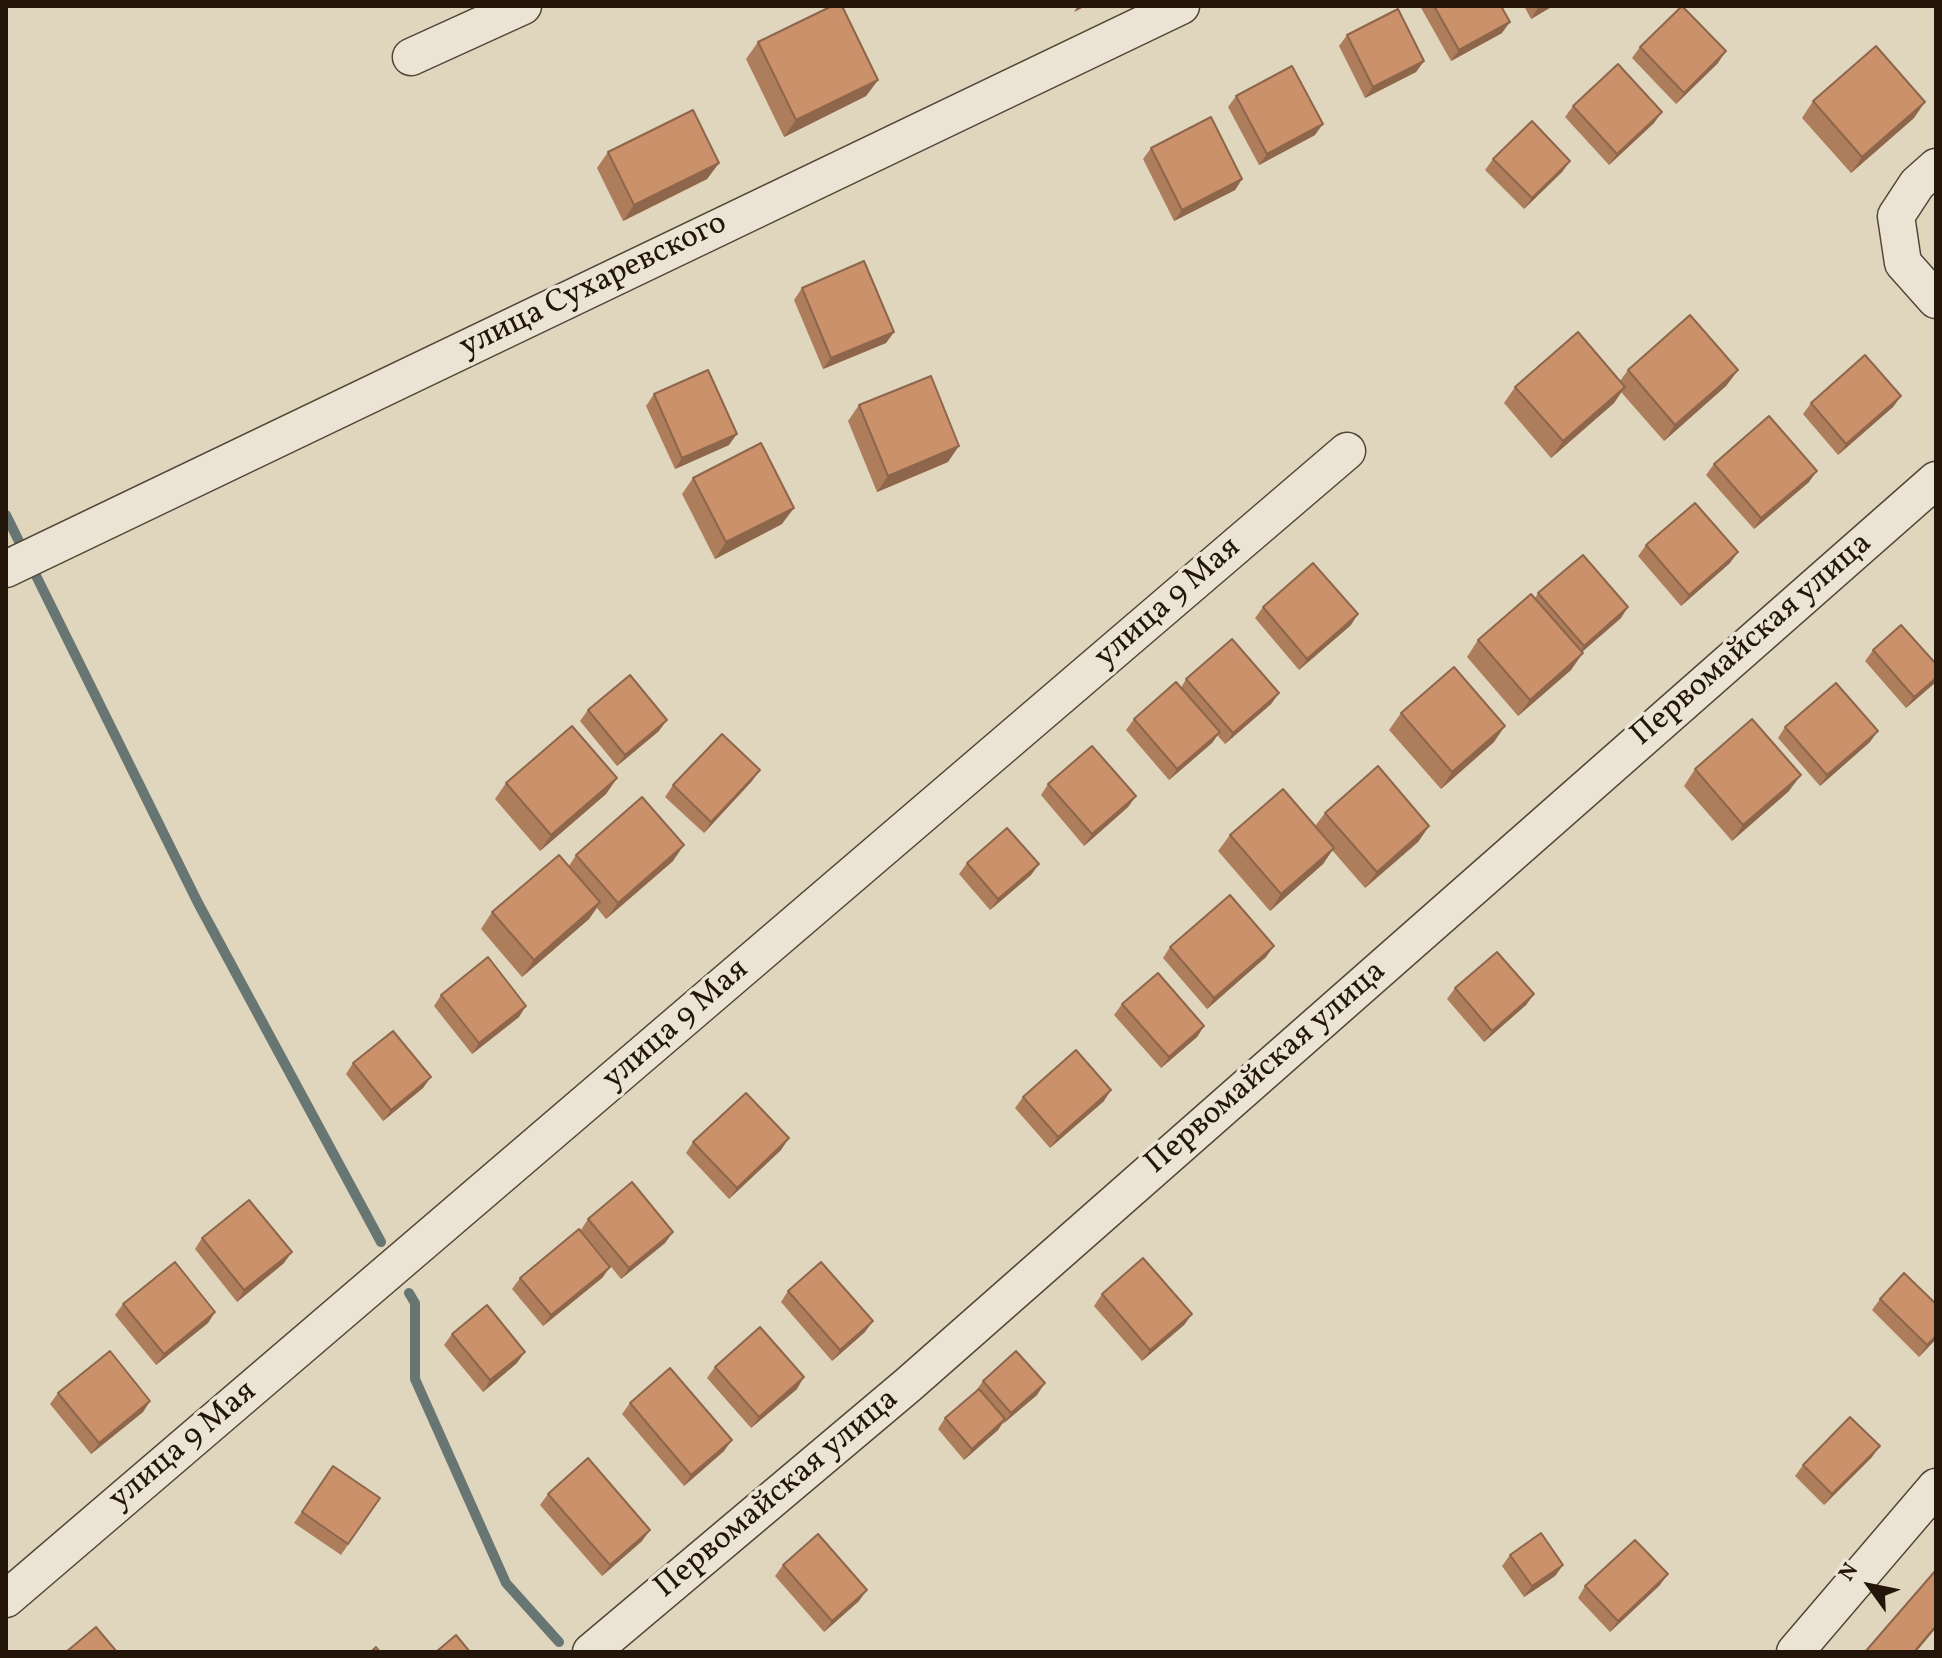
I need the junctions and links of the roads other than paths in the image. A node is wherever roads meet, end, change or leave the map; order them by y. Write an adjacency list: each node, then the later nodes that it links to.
1 (523, 6): 3 (street)
2 (1181, 6): 8 (street, улица Сухаревского)
3 (411, 57)
4 (1927, 176): 5 (street)
5 (1936, 300)
6 (1347, 451): 10 (street, улица 9 Мая)
7 (1936, 480): 11 (street, Первомайская улица)
8 (6, 569)
9 (1936, 1487): 12 (street)
10 (6, 1599)
11 (591, 1652)
12 (1795, 1652)

